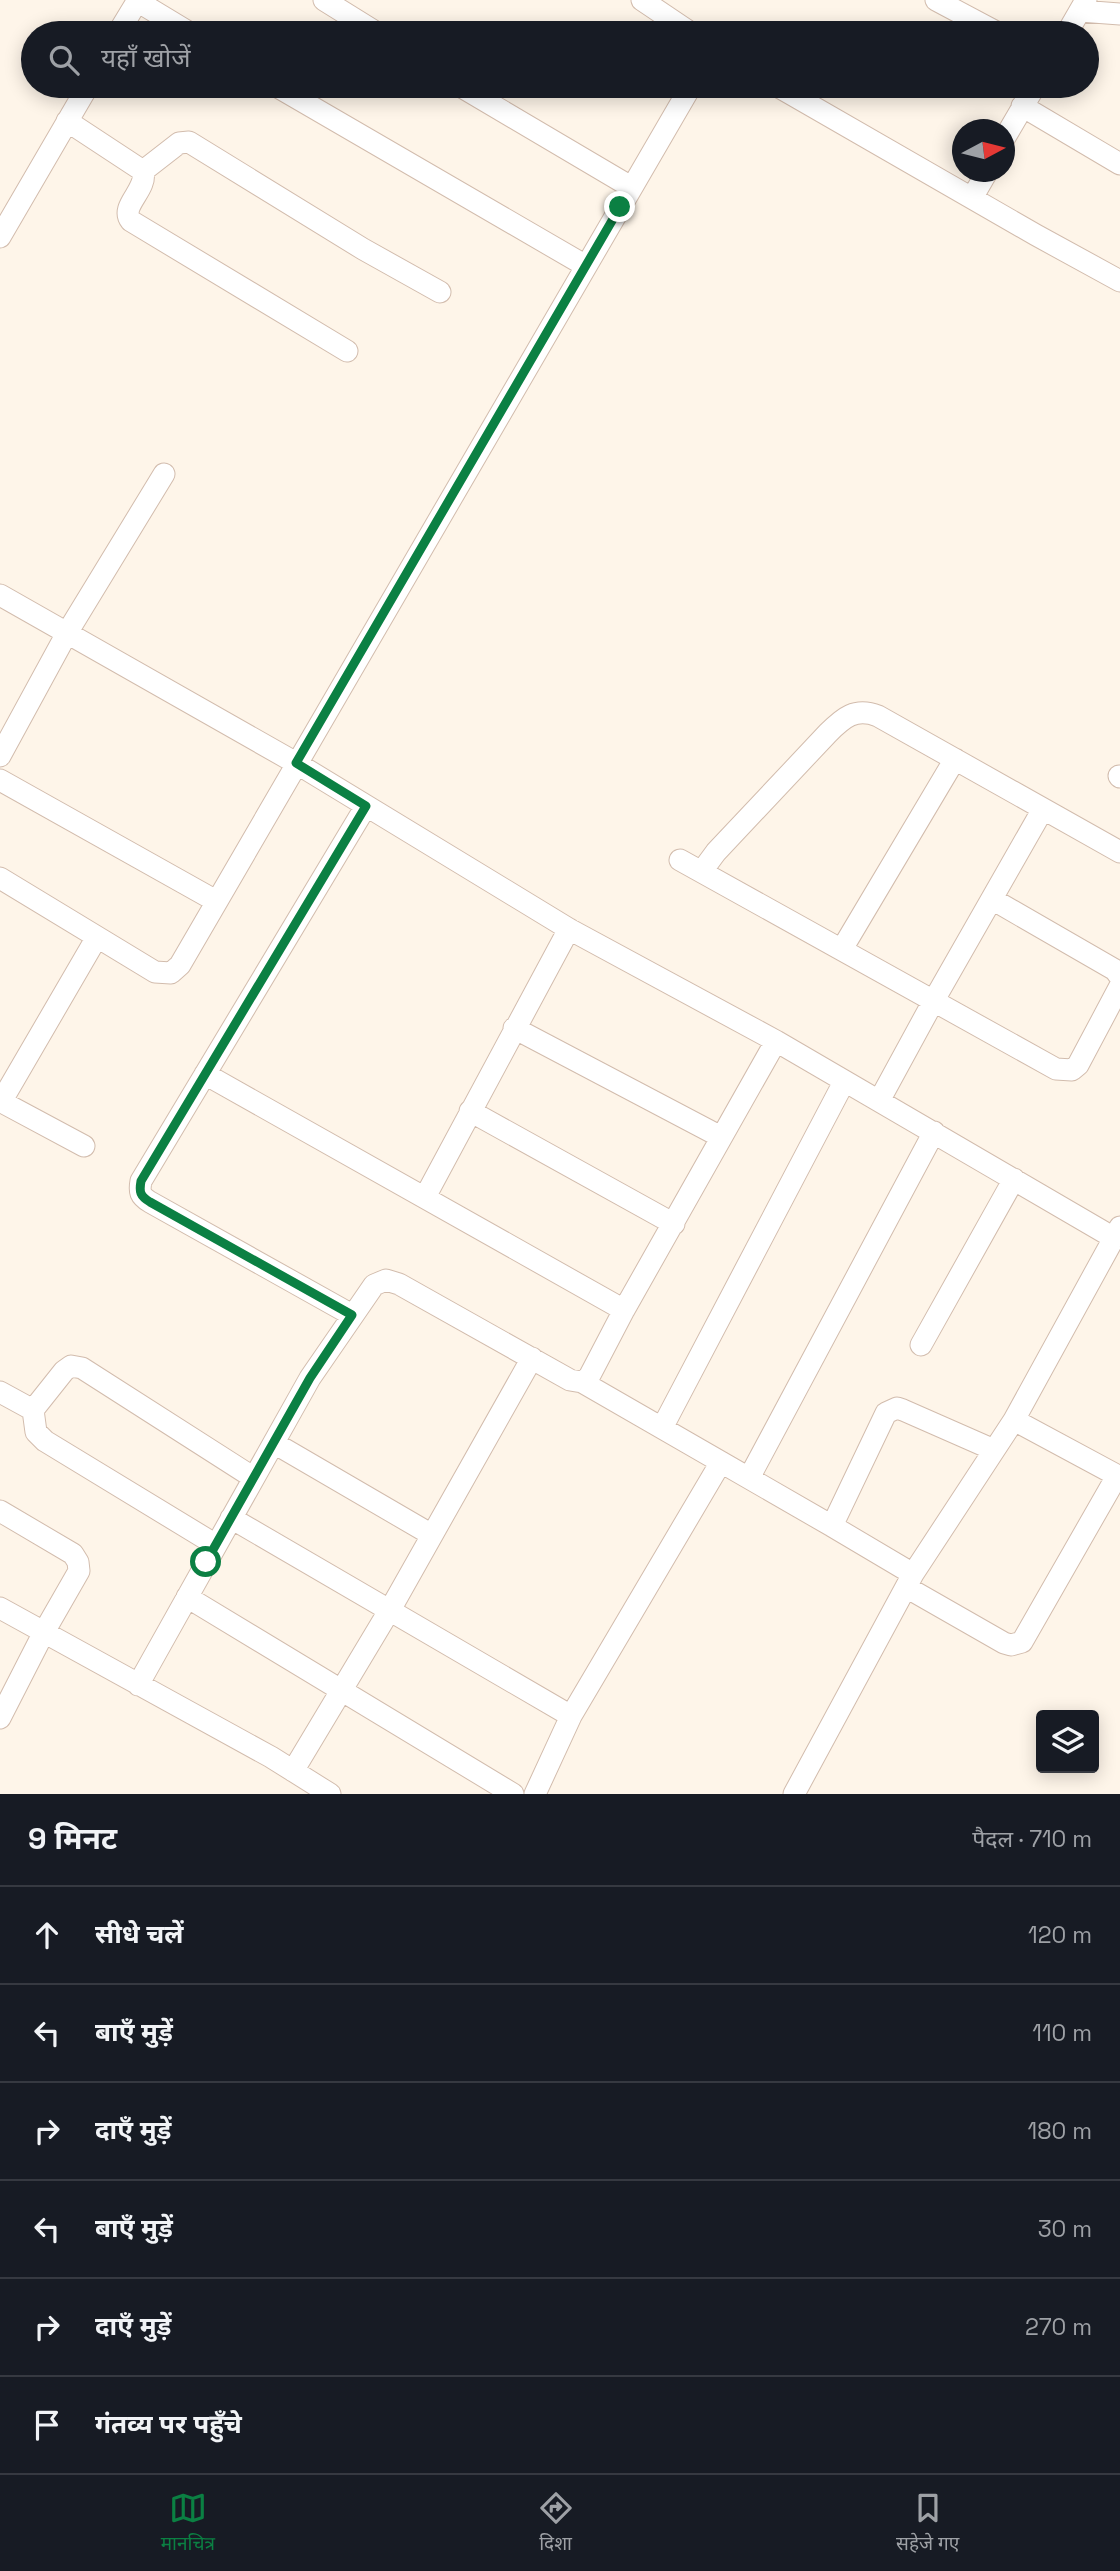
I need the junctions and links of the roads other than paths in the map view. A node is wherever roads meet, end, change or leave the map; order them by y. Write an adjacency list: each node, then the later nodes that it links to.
1 (324, 0): 9 (street)
2 (936, 0): 11 (street)
3 (137, 1): 7 (street); 8 (street)
4 (650, 2): 10 (street)
5 (1083, 5): 6 (street); 12 (street)
6 (1120, 14)
7 (125, 21)
8 (170, 21)
9 (358, 21)
10 (675, 21)
11 (975, 21)
12 (1074, 21)
13 (81, 98): 21 (street)
14 (297, 98): 28 (street)
15 (480, 98): 25 (street)
16 (684, 98): 25 (street)
17 (798, 98): 26 (street)
18 (1027, 98): 19 (street)
19 (1022, 106): 20 (street); 22 (street)
20 (1015, 119)
21 (67, 121): 23 (street); 27 (street)
22 (1120, 164)
23 (143, 171): 30 (street); 31 (street)
24 (981, 182): 26 (street)
25 (631, 187): 28 (street)
26 (972, 198): 29 (street)
27 (0, 237)
28 (586, 266): 37 (street)
29 (1120, 281)
30 (440, 292)
31 (347, 351)
32 (164, 474): 34 (street)
33 (0, 595): 34 (street)
34 (66, 633): 35 (street); 37 (street)
35 (0, 757)
36 (955, 759): 40 (street); 43 (street); 49 (street)
37 (296, 763): 39 (street); 46 (street)
38 (0, 780): 46 (street)
39 (366, 806): 47 (street); 55 (street)
40 (1043, 809): 41 (street); 45 (street)
41 (1120, 852)
42 (680, 860): 43 (street)
43 (702, 871): 49 (street)
44 (0, 878): 48 (street)
45 (992, 900): 50 (street); 52 (street)
46 (216, 901): 48 (street)
47 (569, 929): 53 (street); 54 (street)
48 (97, 937): 58 (street)
49 (842, 949): 52 (street)
50 (1120, 977)
51 (1120, 986): 52 (street)
52 (934, 1000): 57 (street)
53 (514, 1028): 59 (street); 61 (street)
54 (776, 1041): 56 (street); 61 (street)
55 (205, 1074): 64 (street); 68 (street)
56 (844, 1082): 57 (street); 75 (street)
57 (879, 1101): 60 (street)
58 (1, 1102): 62 (street)
59 (470, 1111): 64 (street); 65 (street)
60 (934, 1132): 63 (street); 81 (street)
61 (721, 1138): 65 (street)
62 (84, 1146)
63 (1014, 1179): 66 (street); 69 (street)
64 (425, 1197): 67 (street)
65 (674, 1224): 67 (street)
66 (1117, 1232): 74 (street)
67 (624, 1310): 71 (street)
68 (352, 1315): 70 (street); 76 (street)
69 (921, 1345)
70 (531, 1358): 71 (street); 85 (street)
71 (582, 1382): 75 (street)
72 (0, 1392): 73 (street)
73 (33, 1410): 80 (street); 86 (street)
74 (1014, 1420): 77 (street); 79 (street)
75 (662, 1428): 78 (street)
76 (274, 1443): 80 (street); 85 (street)
77 (994, 1450): 84 (street); 87 (street)
78 (721, 1462): 81 (street); 94 (street)
79 (1118, 1477): 87 (street)
80 (254, 1478): 83 (street)
81 (749, 1478): 84 (street)
82 (0, 1511): 91 (street)
83 (231, 1518): 86 (street); 90 (street)
84 (832, 1526): 87 (street)
85 (432, 1535): 90 (street)
86 (216, 1545): 88 (street)
87 (910, 1581): 100 (street)
88 (187, 1597): 92 (street); 93 (street)
89 (0, 1608): 91 (street)
90 (389, 1612): 93 (street); 94 (street)
91 (44, 1632): 92 (street); 95 (street)
92 (138, 1685): 96 (street)
93 (342, 1689): 96 (street); 98 (street)
94 (571, 1716): 99 (street)
95 (0, 1718)
96 (293, 1771): 97 (street)
97 (330, 1794)
98 (513, 1794)
99 (535, 1794)
100 (793, 1794)

